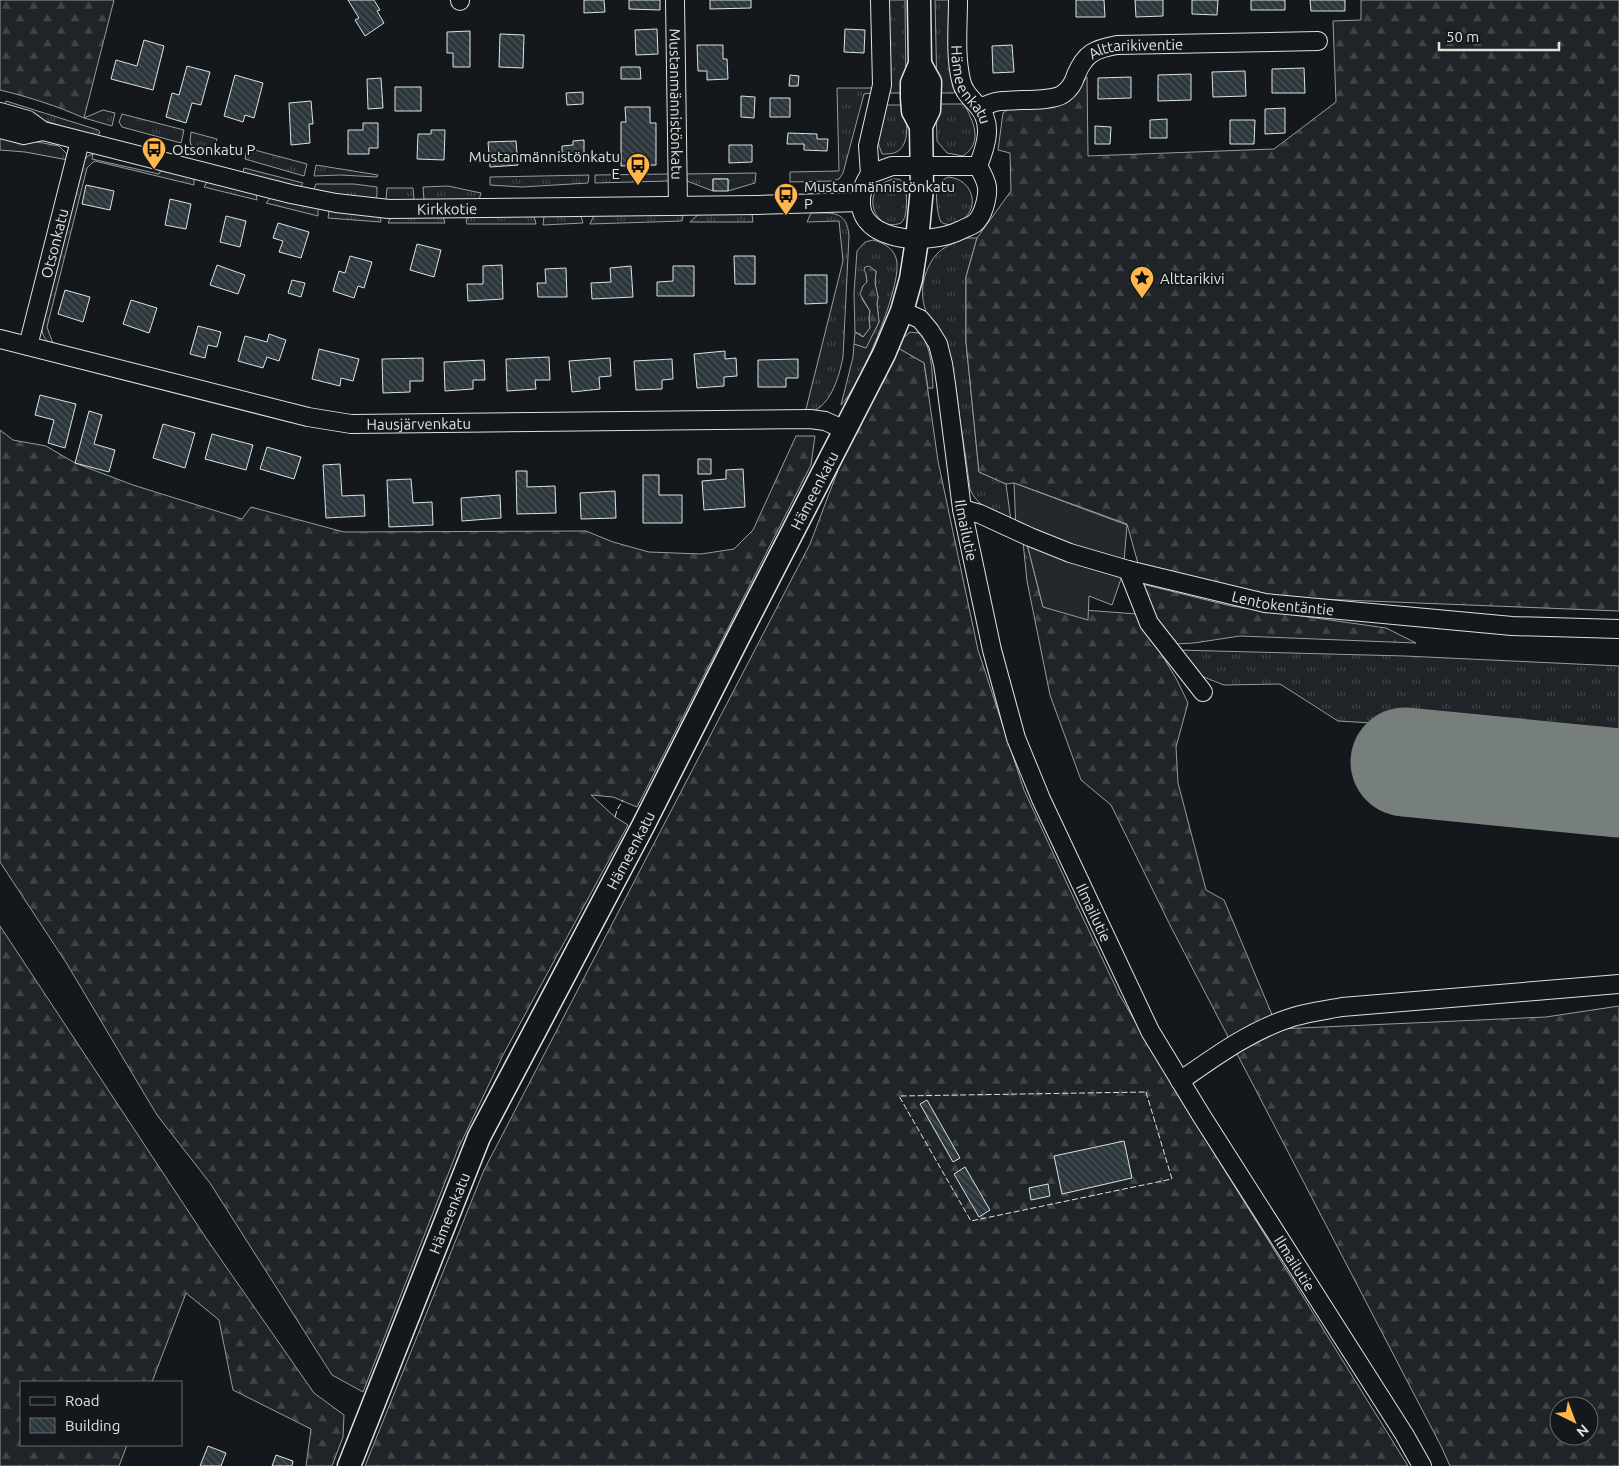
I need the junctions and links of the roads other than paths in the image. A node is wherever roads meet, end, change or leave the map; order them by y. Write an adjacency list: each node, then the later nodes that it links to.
1 (675, 0): 15 (street, Mustanmännistönkatu)
2 (880, 0): 13 (street)
3 (919, 0): 11 (main road, Hämeenkatu)
4 (958, 0): 6 (street, Hämeenkatu)
5 (1318, 41): 6 (street, Alttarikiventie)
6 (980, 108): 12 (street, Hämeenkatu)
7 (0, 112): 9 (street, Kirkkotie)
8 (0, 130): 9 (street, Kirkkotie)
9 (43, 132): 10 (street, Kirkkotie)
10 (80, 141): 15 (street, Kirkkotie); 19 (street, Otsonkatu)
11 (922, 165): 12 (street); 13 (street); 16 (main road, Hämeenkatu)
12 (978, 166): 16 (street)
13 (870, 174): 14 (street)
14 (861, 202): 15 (street, Kirkkotie); 16 (street)
15 (678, 206)
16 (917, 240): 17 (main road, Hämeenkatu)
17 (902, 310): 20 (main road, Hämeenkatu); 21 (street, Ilmailutie)
18 (0, 339): 19 (street, Hausjärvenkatu)
19 (28, 346): 20 (street, Hausjärvenkatu)
20 (845, 430): 27 (main road, Hämeenkatu)
21 (962, 509): 22 (street, Lentokentäntie); 26 (street, Ilmailutie)
22 (1128, 570): 23 (street, Lentokentäntie); 24 (street)
23 (1619, 629)
24 (1203, 692)
25 (1619, 984): 26 (street)
26 (1180, 1081): 28 (street, Ilmailutie)
27 (349, 1466)
28 (1422, 1466)

